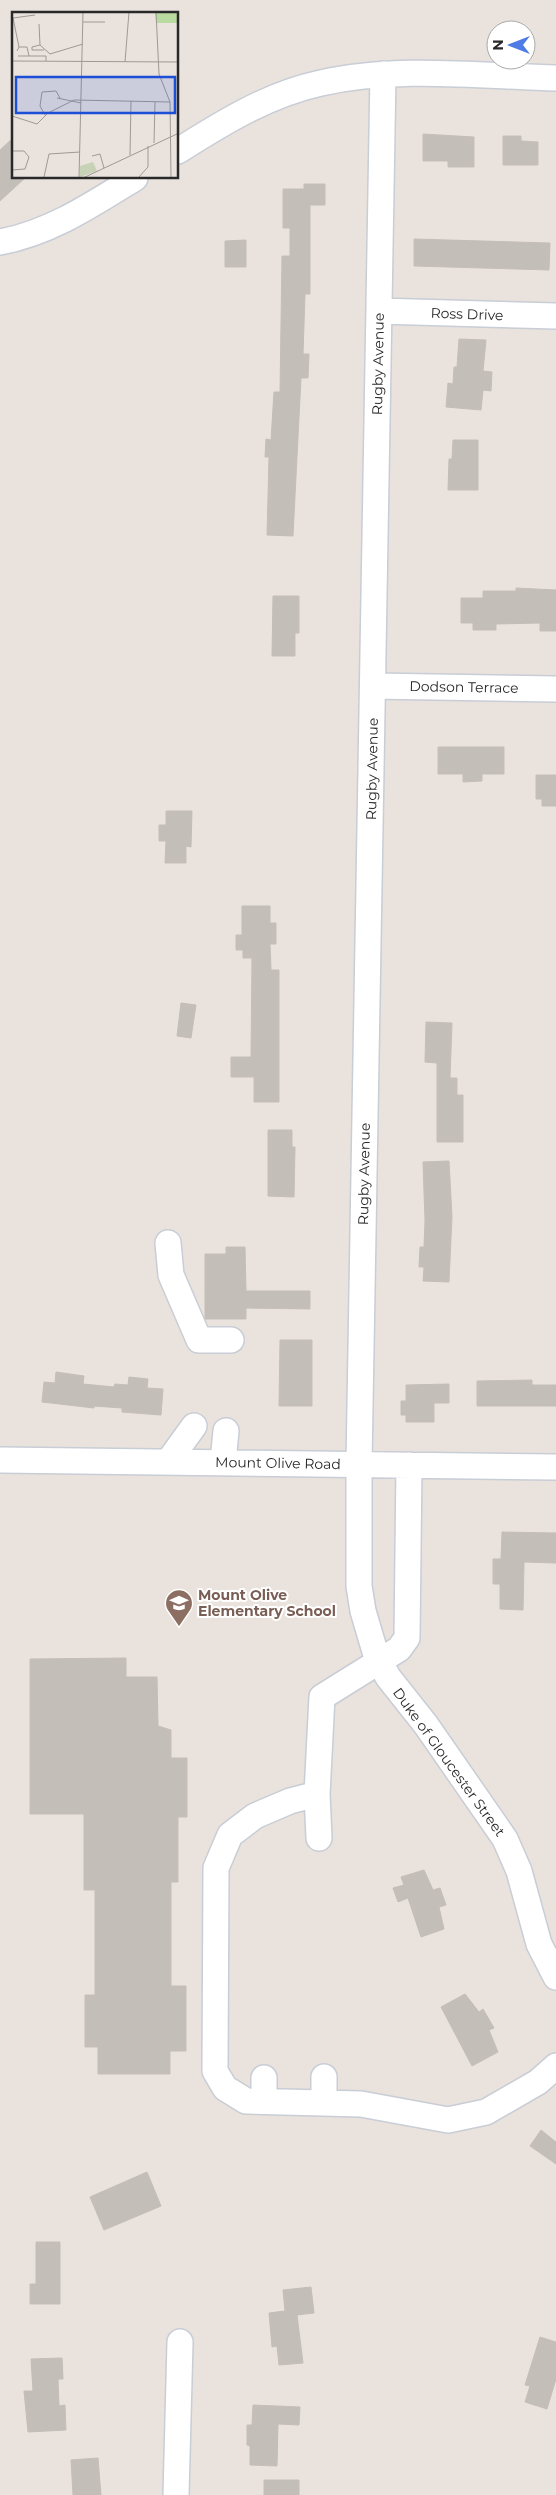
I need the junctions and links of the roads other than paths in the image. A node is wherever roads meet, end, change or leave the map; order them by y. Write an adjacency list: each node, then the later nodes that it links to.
1 (382, 74): 2 (street); 3 (street); 6 (street, Rugby Avenue)
2 (556, 78)
3 (179, 150)
4 (133, 179): 5 (street)
5 (0, 242)
6 (379, 311): 7 (street, Ross Drive); 8 (street, Rugby Avenue)
7 (556, 316)
8 (373, 686): 9 (street, Dodson Terrace); 17 (street, Rugby Avenue)
9 (556, 689)
10 (168, 1243): 11 (street)
11 (231, 1340)
12 (194, 1426): 15 (street)
13 (226, 1431): 16 (street)
14 (0, 1460): 15 (street, Mount Olive Road)
15 (168, 1462): 16 (street, Mount Olive Road)
16 (223, 1462): 17 (street, Mount Olive Road)
17 (359, 1464): 18 (street, Mount Olive Road); 20 (street, Duke of Gloucester Street)
18 (409, 1465): 19 (street, Mount Olive Road); 20 (street)
19 (556, 1467)
20 (380, 1661): 21 (street); 23 (street, Duke of Gloucester Street)
21 (317, 1794): 22 (street); 26 (street)
22 (319, 1838)
23 (556, 1977)
24 (556, 2066): 26 (street)
25 (324, 2077): 26 (street)
26 (324, 2103)
27 (180, 2342): 28 (street)
28 (176, 2495)

